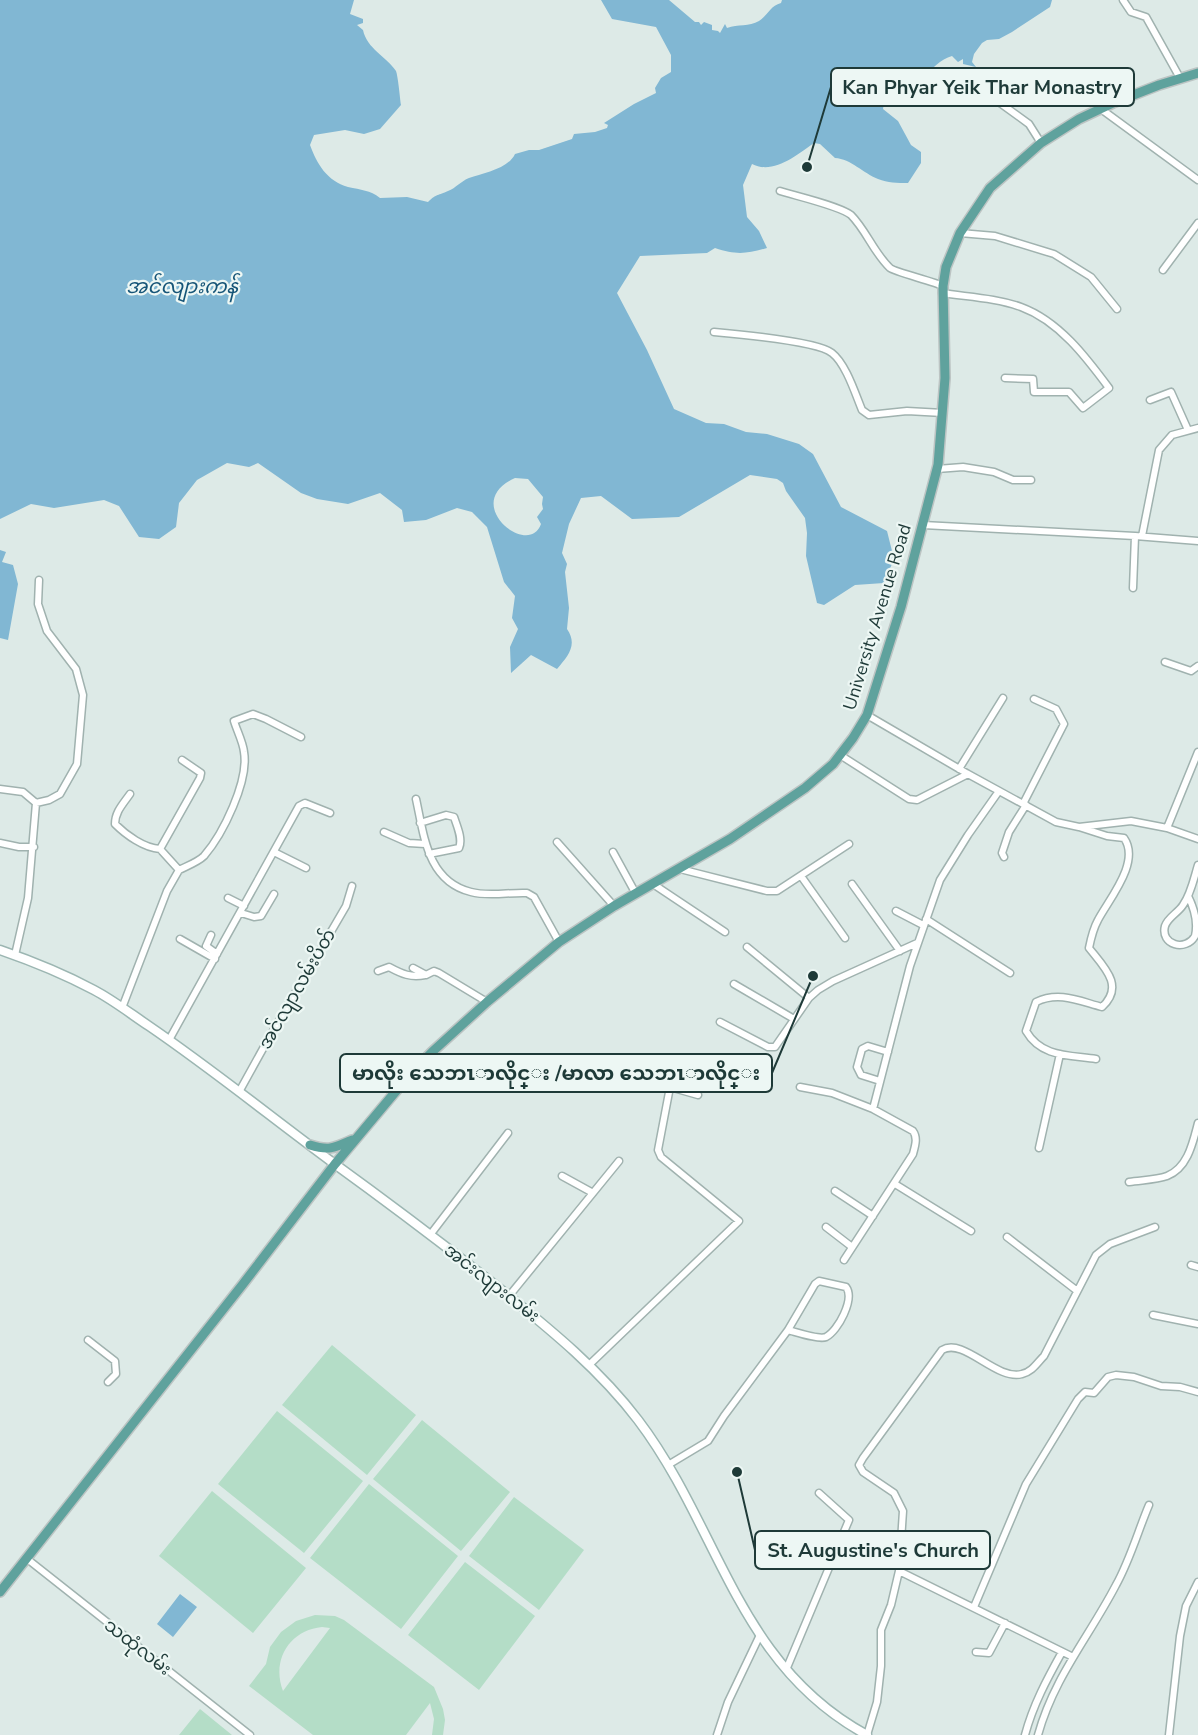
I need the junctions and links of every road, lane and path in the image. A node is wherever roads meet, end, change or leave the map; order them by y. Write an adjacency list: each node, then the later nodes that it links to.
1 (1123, 0): 3 (street)
2 (1198, 73): 3 (main road, University Avenue Road)
3 (1180, 78): 6 (main road, University Avenue Road)
4 (1039, 90): 6 (street)
5 (996, 100): 8 (street)
6 (1113, 103): 7 (main road, University Avenue Road)
7 (1101, 109): 8 (main road, University Avenue Road); 9 (street)
8 (1041, 143): 12 (main road, University Avenue Road)
9 (1198, 180)
10 (780, 191): 14 (street)
11 (1198, 223): 13 (street)
12 (960, 233): 14 (main road, University Avenue Road); 15 (street)
13 (1162, 270)
14 (943, 290): 17 (street); 19 (main road, University Avenue Road)
15 (1117, 309)
16 (714, 332): 19 (street)
17 (1005, 378)
18 (1150, 400): 21 (street)
19 (943, 413): 22 (main road, University Avenue Road)
20 (1198, 428): 21 (street)
21 (1188, 430): 25 (street)
22 (937, 469): 23 (street); 24 (main road, University Avenue Road)
23 (1031, 480)
24 (923, 525): 25 (street); 33 (main road, University Avenue Road)
25 (1139, 536): 26 (street); 28 (street)
26 (1198, 541)
27 (39, 580): 44 (street)
28 (1133, 588)
29 (1165, 662): 30 (street)
30 (1198, 666)
31 (1003, 698): 38 (street)
32 (1034, 699): 45 (street)
33 (867, 715): 36 (main road, University Avenue Road); 38 (street)
34 (301, 737): 65 (street)
35 (1198, 752): 49 (street)
36 (840, 755): 39 (street); 64 (main road, University Avenue Road)
37 (182, 760): 57 (street)
38 (960, 769): 39 (street)
39 (968, 774): 41 (street)
40 (0, 789): 44 (street)
41 (999, 791): 45 (street); 77 (street)
42 (130, 794): 57 (street)
43 (416, 799): 47 (street)
44 (36, 803): 56 (street)
45 (1024, 804): 48 (street); 61 (street)
46 (330, 813): 58 (street)
47 (420, 823): 54 (street); 60 (street)
48 (1079, 827): 49 (street); 101 (street)
49 (1167, 828): 51 (street)
50 (384, 832): 54 (street)
51 (1198, 839)
52 (557, 842): 74 (street)
53 (0, 843): 56 (street)
54 (425, 844): 60 (street)
55 (849, 844): 66 (street)
56 (34, 847): 87 (street)
57 (160, 849): 65 (street)
58 (274, 852): 63 (street); 75 (street)
59 (613, 852): 71 (street)
60 (429, 854): 82 (street)
61 (1004, 857)
62 (1198, 865): 72 (street)
63 (306, 868)
64 (680, 869): 66 (street); 67 (main road, University Avenue Road)
65 (179, 870): 96 (street)
66 (801, 876): 80 (street)
67 (654, 884): 71 (main road, University Avenue Road); 78 (street)
68 (852, 884): 86 (street)
69 (352, 886): 105 (street, အင်လျာလမ်းပိတ်)
70 (274, 894): 75 (street)
71 (636, 894): 74 (main road, University Avenue Road)
72 (1188, 896): 72 (street)
73 (228, 898): 75 (street)
74 (614, 906): 82 (main road, University Avenue Road)
75 (242, 910): 88 (street)
76 (896, 911): 77 (street)
77 (925, 922): 83 (street); 91 (street)
78 (725, 932)
79 (211, 935): 88 (street)
80 (845, 938)
81 (180, 939): 88 (street)
82 (559, 942): 95 (main road, University Avenue Road)
83 (916, 943): 86 (street); 100 (street)
84 (747, 947): 94 (street)
85 (0, 950): 87 (main road, အင်းလျားလမ်း)
86 (900, 951): 94 (street)
87 (15, 955): 96 (main road, အင်းလျားလမ်း)
88 (216, 956): 99 (street)
89 (413, 968): 92 (street)
90 (378, 972): 92 (street)
91 (1011, 973)
92 (426, 975): 95 (street)
93 (734, 984): 97 (street)
94 (809, 998): 97 (street)
95 (487, 1002): 110 (main road, University Avenue Road)
96 (122, 1008): 99 (main road, အင်းလျားလမ်း)
97 (794, 1019): 98 (street)
98 (720, 1022)
99 (169, 1040): 105 (main road, အင်းလျားလမ်း)
100 (888, 1052): 103 (street); 103 (street)
101 (1060, 1054): 102 (street); 112 (street)
102 (1096, 1059)
103 (880, 1081): 107 (street)
104 (800, 1087): 107 (street)
105 (239, 1092): 111 (main road, အင်းလျားလမ်း)
106 (698, 1095): 134 (street)
107 (873, 1109): 117 (street)
108 (1198, 1123): 116 (street)
109 (508, 1133): 124 (street)
110 (357, 1138): 111 (main road); 114 (main road, University Avenue Road)
111 (310, 1145): 114 (main road, အင်းလျားလမ်း)
112 (1039, 1148)
113 (620, 1161): 119 (street)
114 (335, 1164): 124 (main road, အင်းလျားလမ်း); 140 (main road, University Avenue Road)
115 (562, 1176): 119 (street)
116 (1129, 1182)
117 (895, 1184): 120 (street); 123 (street)
118 (835, 1191): 120 (street)
119 (593, 1193): 129 (street)
120 (873, 1216): 126 (street)
121 (826, 1227): 126 (street)
122 (1155, 1227): 128 (street)
123 (971, 1231)
124 (430, 1235): 129 (main road, အင်းလျားလမ်း)
125 (1007, 1237): 128 (street)
126 (852, 1247): 127 (street)
127 (844, 1260)
128 (1076, 1290): 141 (street)
129 (509, 1296): 134 (main road, အင်းလျားလမ်း)
130 (1153, 1315): 131 (street)
131 (1198, 1324)
132 (788, 1330): 132 (street); 137 (street)
133 (87, 1340): 135 (street)
134 (589, 1365): 137 (main road, အင်းလျားလမ်း)
135 (108, 1382)
136 (1198, 1392): 144 (street)
137 (668, 1465): 146 (main road, အင်းလျားလမ်း)
138 (819, 1493): 150 (street)
139 (1149, 1505): 149 (street)
140 (26, 1557): 143 (main road, University Avenue Road); 151 (street, သထုံလမ်း)
141 (899, 1571): 144 (street); 153 (street)
142 (1198, 1582): 156 (street)
143 (0, 1592)
144 (974, 1607): 145 (street)
145 (1005, 1623): 147 (street); 148 (street)
146 (760, 1635): 150 (main road, အင်းလျားလမ်း); 152 (street)
147 (976, 1652)
148 (1062, 1652): 149 (street); 154 (street)
149 (1073, 1657): 155 (street)
150 (785, 1670): 153 (main road, အင်းလျားလမ်း)
151 (250, 1735)
152 (717, 1735)
153 (867, 1735)
154 (1025, 1735)
155 (1038, 1735)
156 (1169, 1735)

